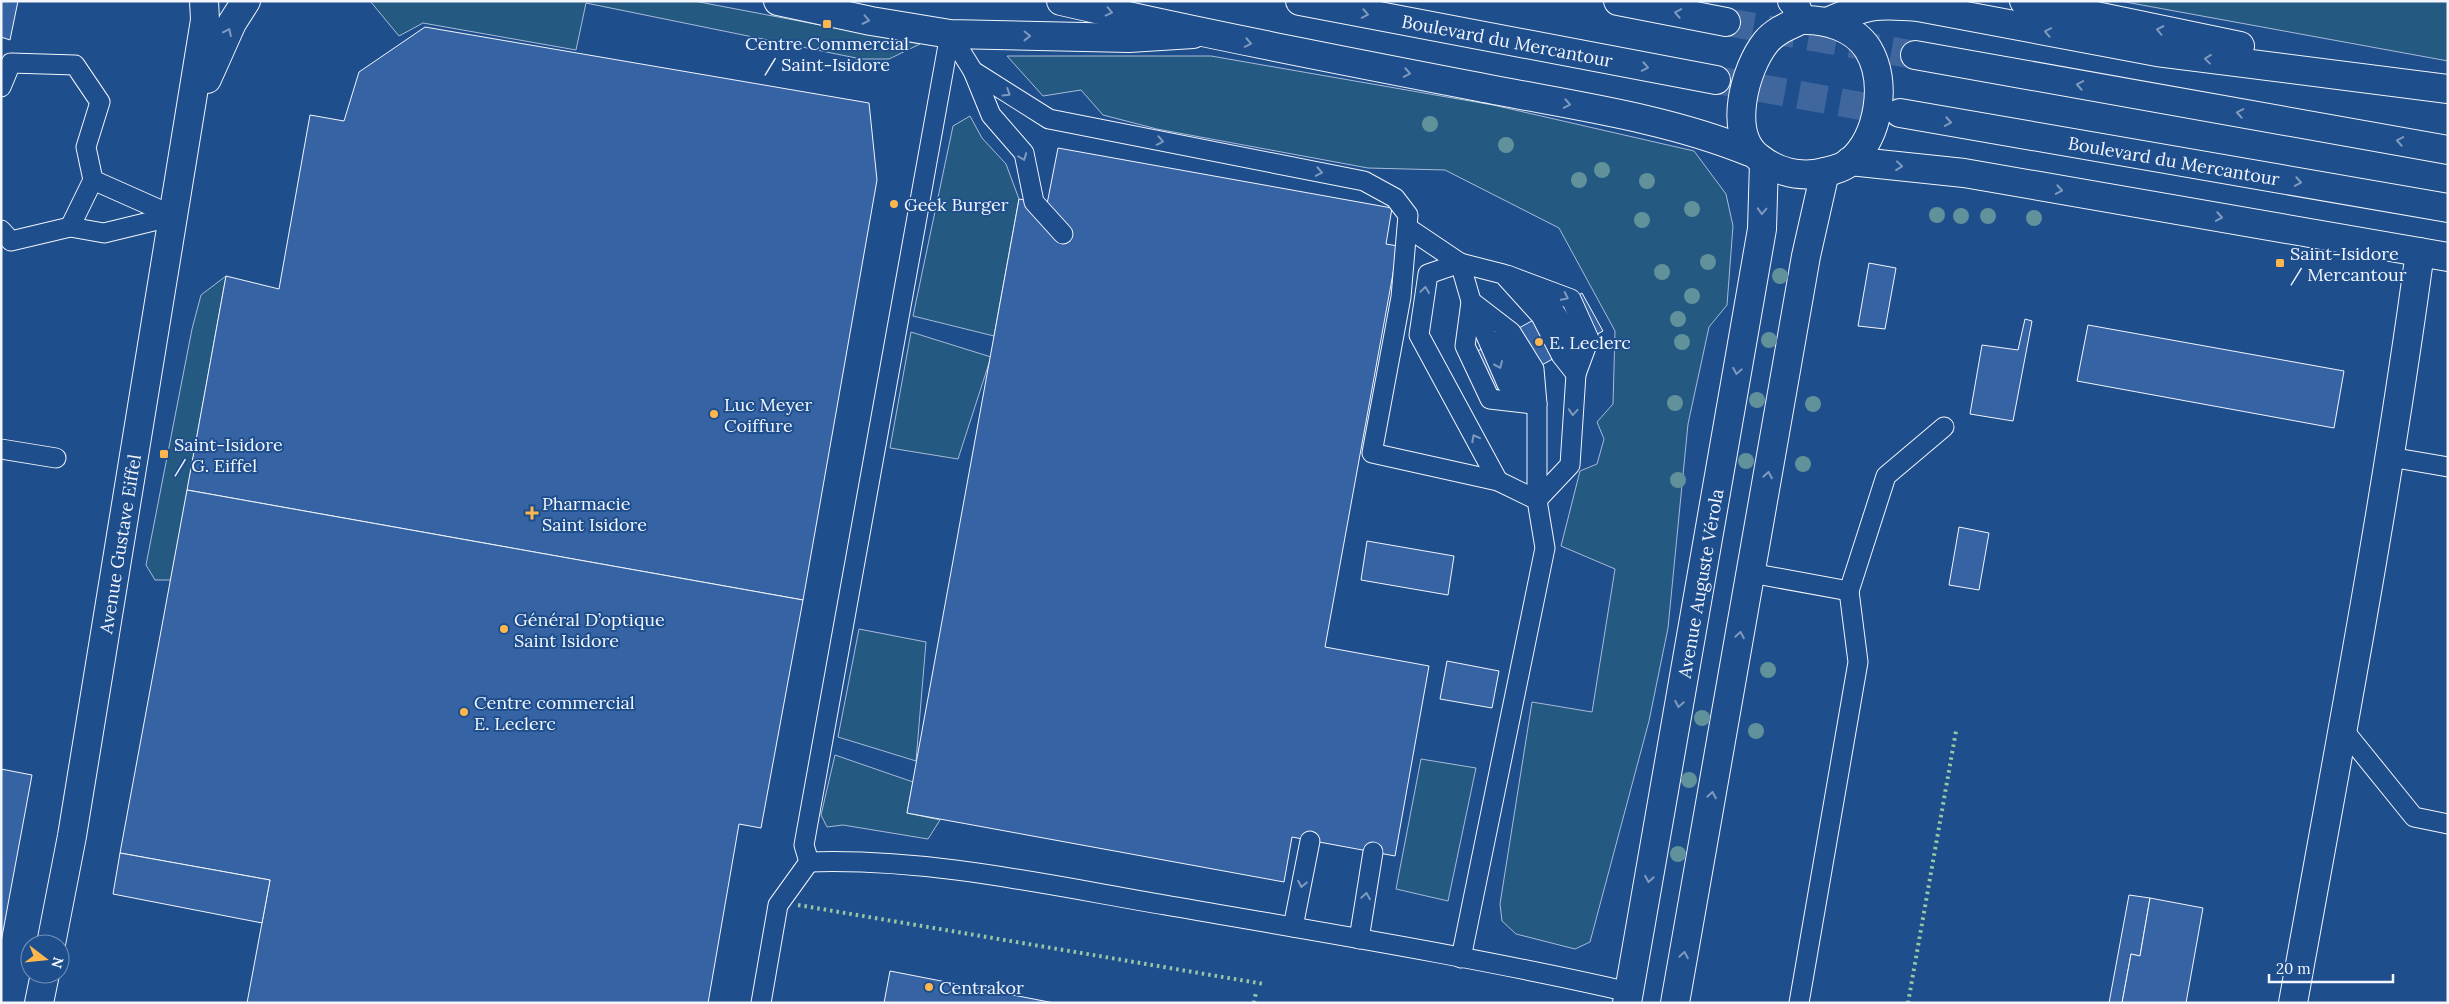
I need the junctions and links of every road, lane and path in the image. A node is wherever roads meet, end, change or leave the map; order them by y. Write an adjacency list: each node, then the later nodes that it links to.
1 (204, 1): 18 (main road, Avenue Gustave Eiffel)
2 (246, 1): 18 (main road, Avenue Gustave Eiffel, one-way to 2)
3 (778, 1): 11 (main road, one-way to 11)
4 (1061, 1): 10 (main road, one-way to 10)
5 (1300, 1): 14 (main road, Boulevard du Mercantour, one-way to 14)
6 (1618, 1): 9 (main road, one-way to 6)
7 (2024, 1): 16 (main road, one-way to 7)
8 (1806, 14): 16 (main road, one-way to 8); 20 (main road); 21 (main road)
9 (1726, 22)
10 (1200, 33): 11 (main road, one-way to 10); 20 (main road, one-way to 20)
11 (950, 34): 13 (lane); 50 (lane)
12 (1915, 56): 19 (main road, one-way to 12)
13 (973, 71): 27 (lane, one-way to 27); 29 (lane, one-way to 29)
14 (1716, 80)
15 (1, 86): 23 (lane)
16 (2448, 88)
17 (1900, 113): 24 (main road, Boulevard du Mercantour, one-way to 24)
18 (187, 143): 25 (main road, Avenue Gustave Eiffel)
19 (2448, 150)
20 (1757, 157): 22 (main road); 56 (main road, Avenue Auguste Vérola, one-way to 56)
21 (1850, 162): 22 (main road); 30 (main road, one-way to 30)
22 (1825, 172): 44 (main road, one-way to 22)
23 (93, 180): 25 (lane); 26 (lane)
24 (2448, 208)
25 (174, 216): 26 (lane); 52 (main road, Avenue Gustave Eiffel)
26 (70, 227): 28 (lane)
27 (1408, 228): 32 (lane); 42 (lane)
28 (1, 230)
29 (1063, 234)
30 (2420, 252): 31 (main road); 39 (main road)
31 (2448, 257)
32 (1460, 263): 33 (lane); 34 (lane); 42 (lane, one-way to 32)
33 (1503, 274): 35 (lane); 35 (lane, one-way to 35)
34 (1471, 301): 36 (lane, one-way to 36); 36 (lane)
35 (1576, 374): 43 (lane, one-way to 43)
36 (1537, 404): 43 (lane)
37 (1944, 427): 45 (lane)
38 (1, 449): 40 (lane)
39 (2390, 457): 41 (lane); 46 (main road)
40 (56, 458)
41 (2448, 467)
42 (1498, 481): 43 (lane)
43 (1537, 500): 54 (lane)
44 (1751, 572): 45 (lane); 59 (main road, one-way to 44)
45 (1849, 591): 60 (lane)
46 (2342, 728): 47 (lane); 61 (main road)
47 (2448, 824)
48 (1310, 841): 51 (lane, one-way to 51)
49 (1373, 852): 53 (lane, one-way to 49)
50 (809, 862): 51 (lane); 58 (lane)
51 (1294, 927): 53 (lane)
52 (53, 934)
53 (1359, 939): 54 (lane)
54 (1461, 958): 56 (lane)
55 (43, 984): 57 (main road)
56 (1628, 997)
57 (40, 1003)
58 (761, 1003)
59 (1676, 1003)
60 (1799, 1003)
61 (2293, 1003)

